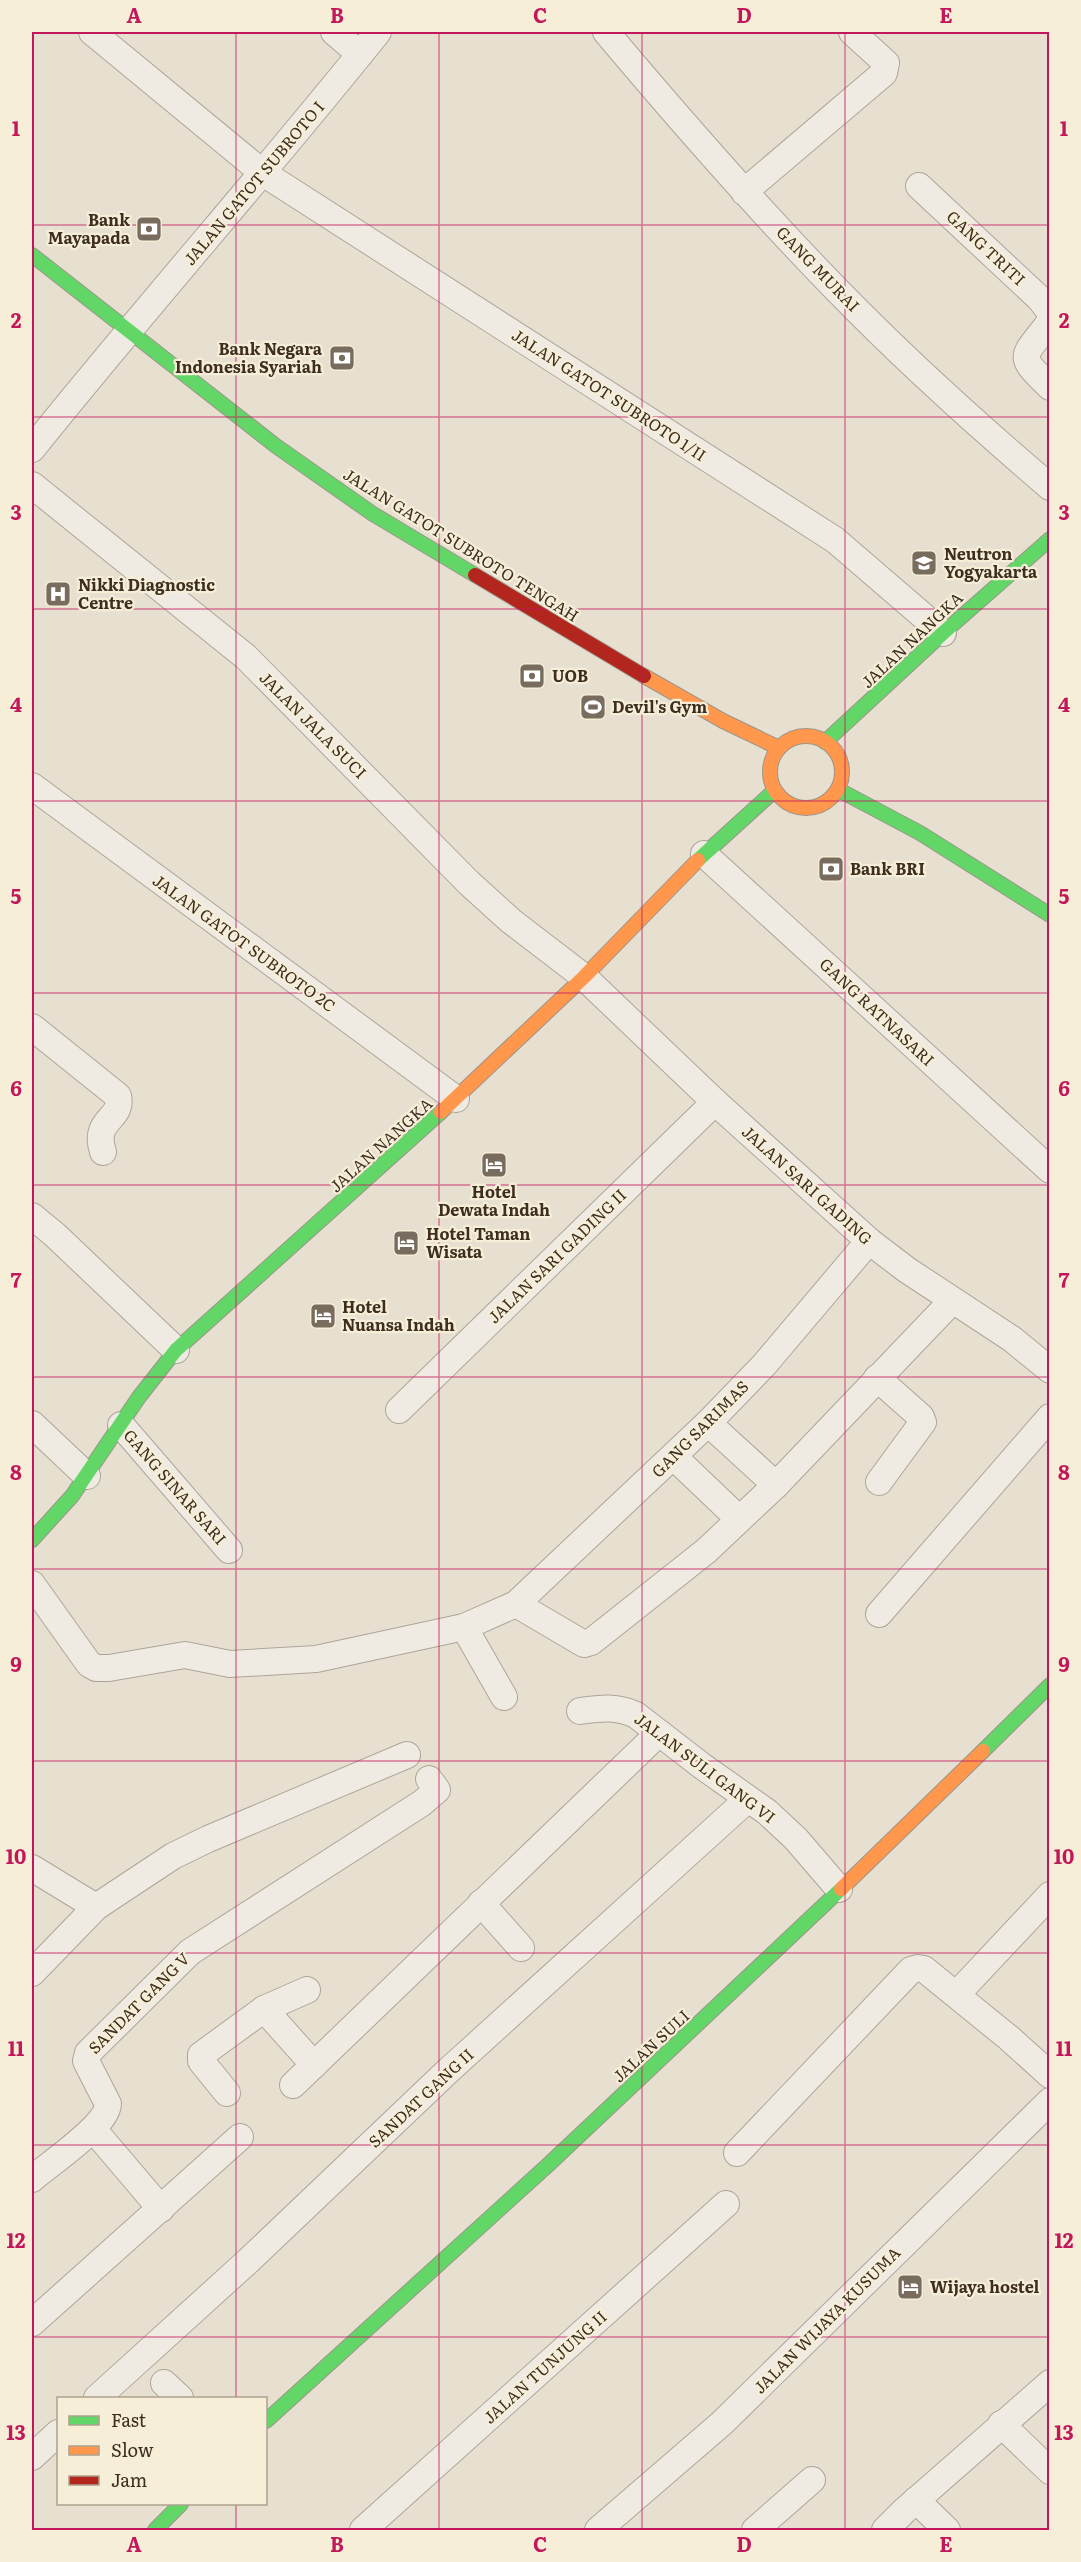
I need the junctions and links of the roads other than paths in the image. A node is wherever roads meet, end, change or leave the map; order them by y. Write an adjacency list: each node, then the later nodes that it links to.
1 (92, 32): 7 (street, JALAN GATOT SUBROTO 1/II)
2 (334, 32): 6 (street)
3 (378, 32): 6 (street, JALAN GATOT SUBROTO I)
4 (606, 32): 9 (street, GANG MURAI)
5 (852, 32): 9 (street)
6 (360, 54): 7 (street, JALAN GATOT SUBROTO I)
7 (263, 173): 13 (street, JALAN GATOT SUBROTO I); 19 (street, JALAN GATOT SUBROTO 1/II)
8 (919, 186): 11 (street, GANG TRITI)
9 (744, 192): 17 (street, GANG MURAI)
10 (32, 255): 13 (main road, JALAN GATOT SUBROTO TENGAH)
11 (1050, 312)
12 (1050, 318): 14 (street)
13 (127, 331): 15 (street, JALAN GATOT SUBROTO I); 21 (main road, JALAN GATOT SUBROTO TENGAH)
14 (1050, 387)
15 (32, 449)
16 (32, 485): 27 (street, JALAN JALA SUCI)
17 (1050, 487)
18 (1050, 539): 19 (main road, JALAN NANGKA)
19 (942, 633): 20 (main road, JALAN NANGKA)
20 (825, 742): 21 (main road); 23 (main road)
21 (777, 747): 24 (main road)
22 (32, 786): 29 (street, JALAN GATOT SUBROTO 2C)
23 (839, 790): 24 (main road); 26 (main road)
24 (774, 791): 25 (main road, JALAN NANGKA)
25 (704, 854): 27 (main road, JALAN NANGKA); 32 (street, GANG RATNASARI)
26 (1050, 915)
27 (584, 977): 29 (main road, JALAN NANGKA); 30 (street, JALAN SARI GADING)
28 (32, 1027): 31 (street)
29 (456, 1099): 36 (main road, JALAN NANGKA)
30 (715, 1102): 34 (street, JALAN SARI GADING); 39 (street, JALAN SARI GADING II)
31 (102, 1152)
32 (1050, 1170)
33 (32, 1216): 36 (street)
34 (869, 1241): 35 (street, JALAN SARI GADING); 41 (street, GANG SARIMAS)
35 (952, 1301): 37 (street, JALAN SARI GADING); 38 (street)
36 (176, 1350): 43 (main road, JALAN NANGKA)
37 (1050, 1370)
38 (878, 1378): 46 (street); 47 (street)
39 (399, 1410)
40 (1050, 1417): 53 (street)
41 (708, 1423): 44 (street, GANG SARIMAS); 47 (street)
42 (32, 1424): 45 (street)
43 (121, 1425): 45 (main road, JALAN NANGKA); 50 (street, GANG SINAR SARI)
44 (674, 1457): 48 (street); 52 (street, GANG SARIMAS)
45 (87, 1476): 49 (main road, JALAN NANGKA)
46 (879, 1482)
47 (776, 1485): 48 (street)
48 (739, 1520): 52 (street)
49 (32, 1540)
50 (229, 1550)
51 (32, 1584): 54 (street, GANG SARIMAS)
52 (516, 1604): 54 (street, GANG SARIMAS)
53 (879, 1614)
54 (464, 1627): 56 (street)
55 (1050, 1685): 63 (main road, JALAN SULI)
56 (504, 1697)
57 (580, 1711): 58 (street, JALAN SULI GANG VI)
58 (659, 1733): 61 (street, JALAN SULI GANG VI); 65 (street)
59 (408, 1755): 66 (street)
60 (429, 1779): 77 (street, SANDAT GANG V)
61 (748, 1799): 63 (street, JALAN SULI GANG VI); 85 (street, SANDAT GANG II)
62 (32, 1868): 66 (street)
63 (839, 1889): 86 (main road, JALAN SULI)
64 (1050, 1895): 70 (street)
65 (481, 1903): 67 (street); 72 (street)
66 (96, 1907): 68 (street)
67 (521, 1948)
68 (32, 1973)
69 (307, 1990): 71 (street)
70 (957, 1994): 73 (street); 79 (street)
71 (264, 2009): 72 (street); 75 (street)
72 (314, 2065): 74 (street)
73 (1050, 2075)
74 (293, 2085)
75 (227, 2093)
76 (1050, 2101): 96 (street, JALAN WIJAYA KUSUMA)
77 (93, 2129): 80 (street, SANDAT GANG V); 82 (street)
78 (240, 2137): 82 (street)
79 (736, 2153)
80 (32, 2179)
81 (726, 2204): 95 (street, JALAN TUNJUNG II)
82 (161, 2209): 83 (street)
83 (32, 2322)
84 (1050, 2383): 87 (street)
85 (98, 2397)
86 (267, 2420)
87 (1001, 2424): 90 (street); 92 (street)
88 (57, 2434): 89 (street)
89 (32, 2457)
90 (1050, 2471)
91 (812, 2480): 97 (street)
92 (916, 2500): 98 (street); 99 (street)
93 (180, 2505): 94 (main road)
94 (155, 2530)
95 (363, 2530)
96 (598, 2530)
97 (755, 2530)
98 (885, 2530)
99 (947, 2530)

